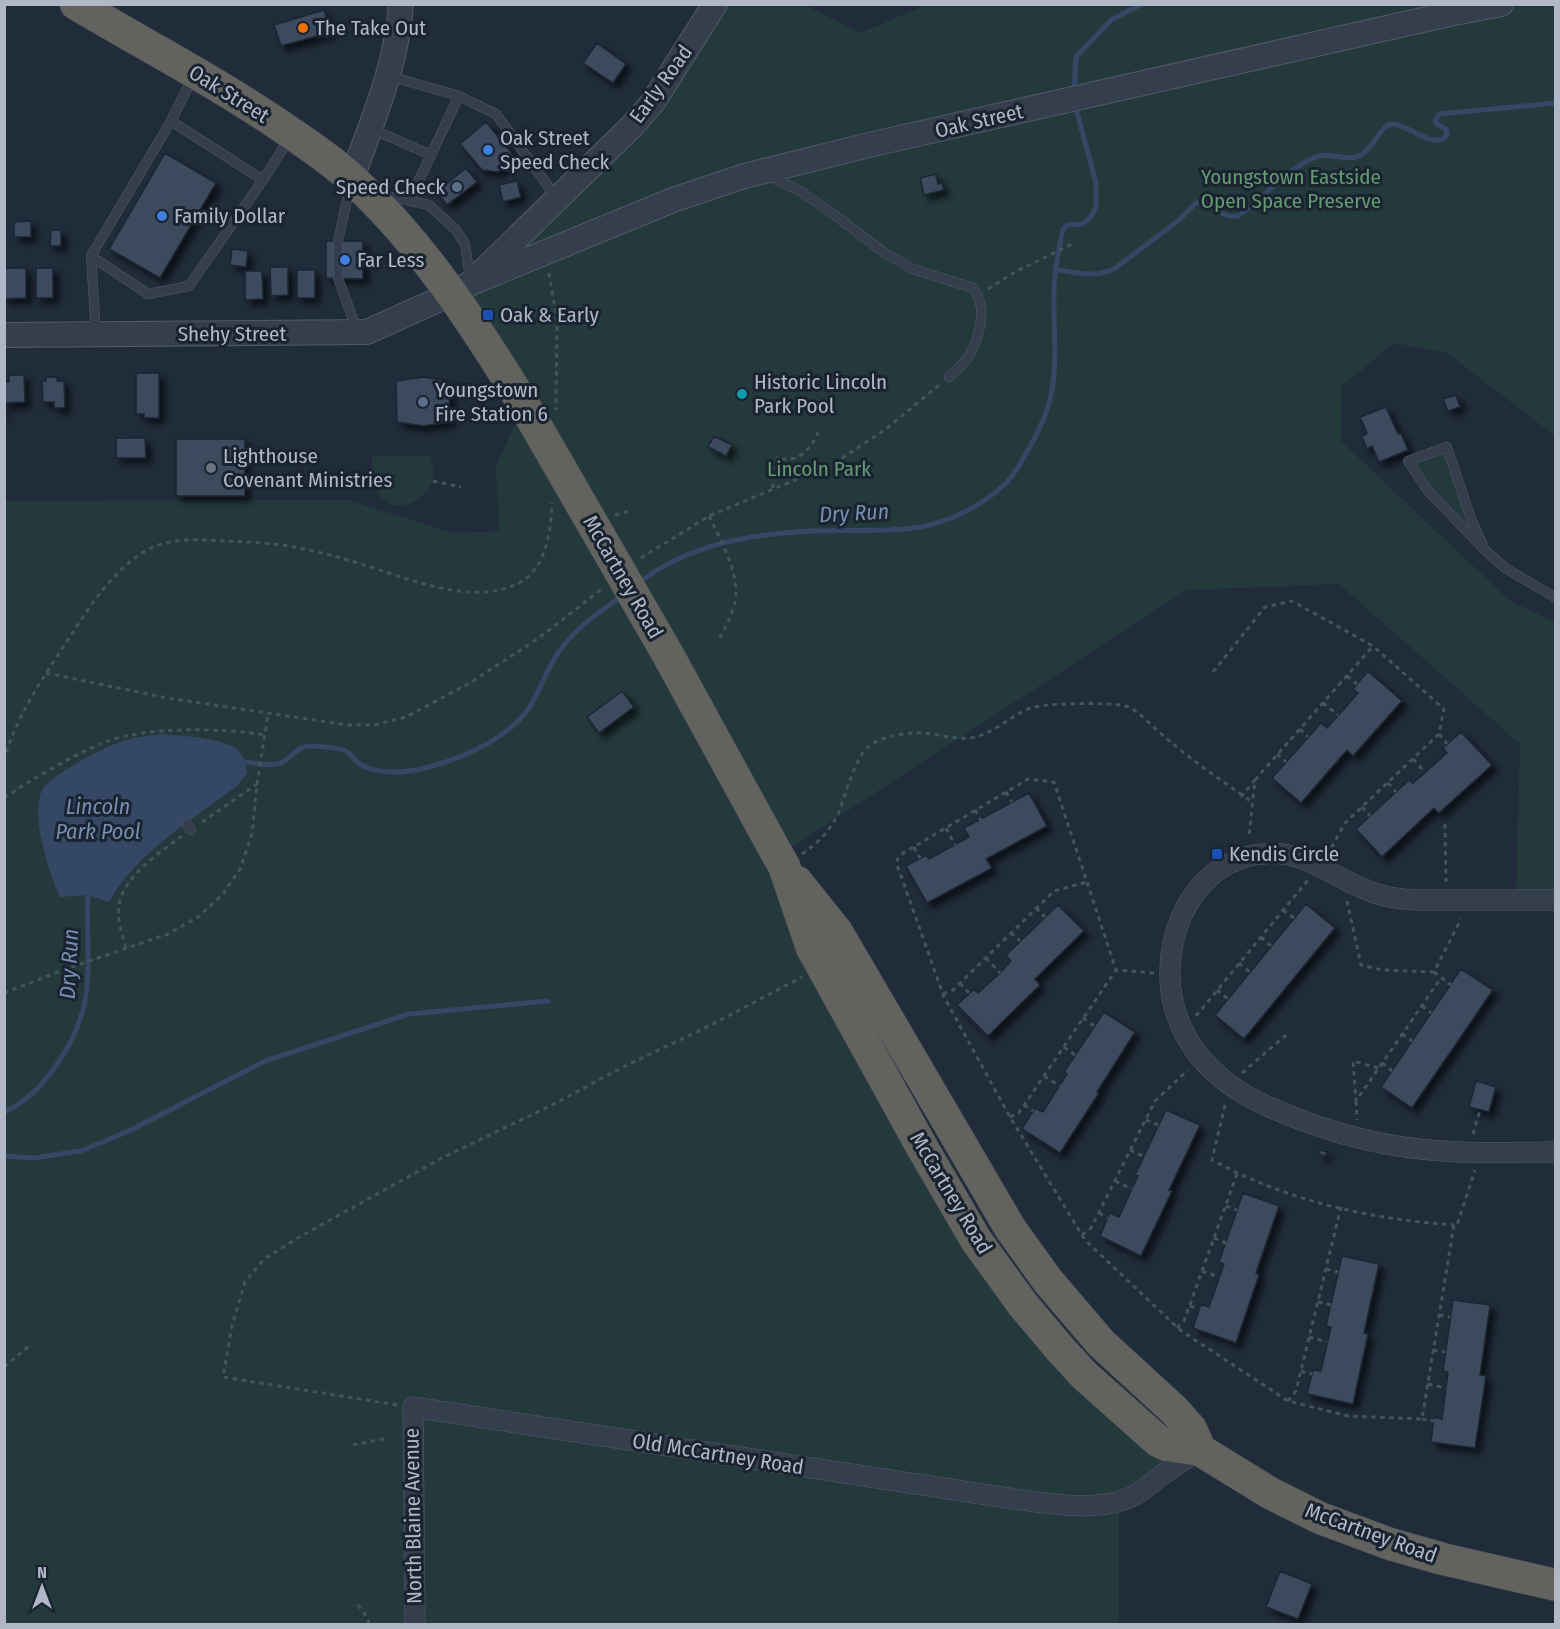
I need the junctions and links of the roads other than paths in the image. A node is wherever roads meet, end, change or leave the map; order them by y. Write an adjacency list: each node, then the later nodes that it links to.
1 (76, 4): 5 (highway, Oak Street)
2 (401, 4): 6 (street)
3 (716, 4): 15 (street, Early Road)
4 (1501, 4): 12 (street, Oak Street)
5 (195, 72): 8 (lane); 10 (highway, Oak Street)
6 (389, 76): 7 (lane); 9 (street)
7 (459, 96): 11 (lane); 15 (lane)
8 (171, 121): 13 (lane); 17 (lane)
9 (370, 128): 11 (lane); 14 (street)
10 (292, 134): 13 (lane); 14 (highway, Oak Street)
11 (431, 155): 16 (lane)
12 (762, 172): 18 (street, Oak Street); 22 (lane)
13 (263, 180): 17 (lane)
14 (362, 188): 16 (lane); 18 (highway, Oak Street); 19 (lane)
15 (557, 199): 18 (street, Early Road)
16 (409, 201): 18 (lane)
17 (91, 256): 20 (lane)
18 (461, 289): 19 (street, Shehy Street); 25 (highway, McCartney Road, bridge)
19 (358, 333): 20 (street, Shehy Street)
20 (96, 334): 21 (street, Shehy Street)
21 (4, 335)
22 (949, 376)
23 (1485, 550): 23 (lane); 24 (lane)
24 (1556, 598)
25 (780, 859): 29 (highway, McCartney Road); 29 (highway, McCartney Road)
26 (1556, 900): 27 (street)
27 (1556, 1152)
28 (413, 1407): 29 (street, Old McCartney Road); 31 (street, North Blaine Avenue)
29 (1200, 1450): 30 (highway, McCartney Road)
30 (1556, 1585)
31 (415, 1624)

